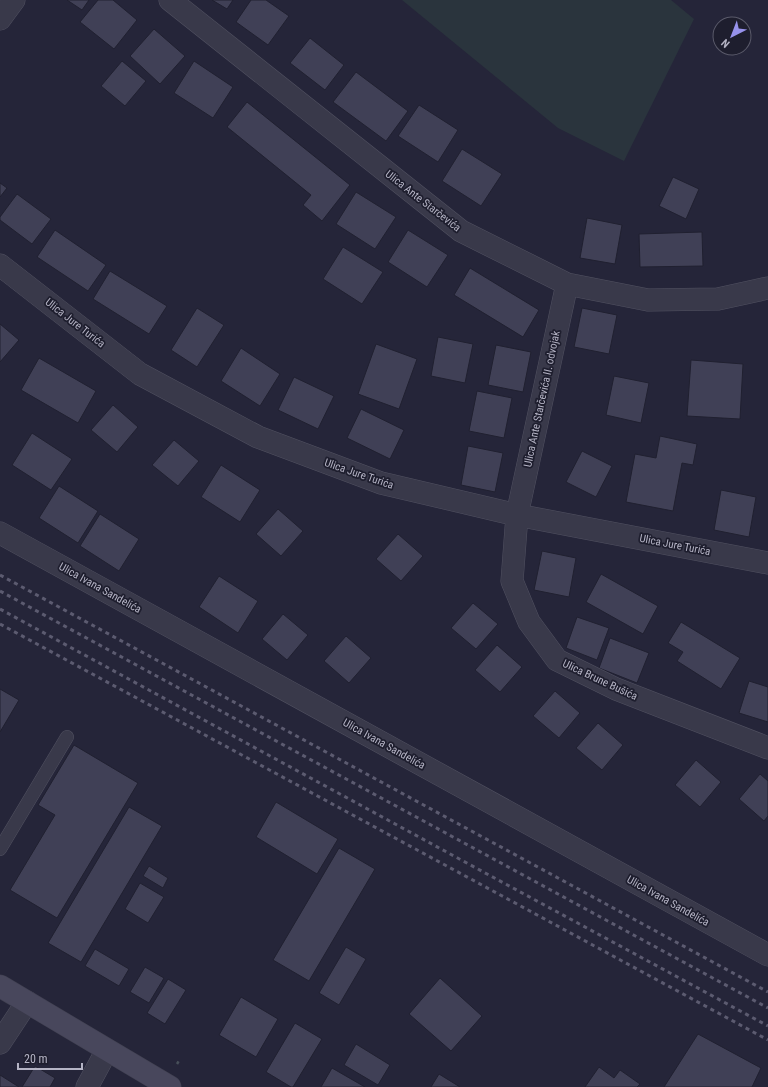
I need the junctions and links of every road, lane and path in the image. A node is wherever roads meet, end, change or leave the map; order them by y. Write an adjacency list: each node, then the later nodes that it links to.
1 (14, 0): 3 (street)
2 (170, 0): 5 (street, Ulica Ante Starčevića)
3 (0, 19)
4 (0, 265): 7 (street, Ulica Jure Turića)
5 (567, 284): 6 (street, Ulica Ante Starčevića); 7 (street, Ulica Ante Starčevića II. odvojak)
6 (768, 288)
7 (517, 515): 9 (street, Ulica Jure Turića); 11 (street, Ulica Brune Bušića)
8 (0, 533): 13 (street, Ulica Ivana Sandelića)
9 (768, 563)
10 (67, 737): 12 (lane)
11 (768, 748)
12 (0, 849)
13 (768, 955)
14 (0, 986): 15 (main road)
15 (26, 1002): 16 (street); 17 (main road)
16 (0, 1043)
17 (107, 1050): 20 (street); 21 (main road)
18 (180, 1059): 19 (path)
19 (177, 1064)
20 (88, 1087)
21 (170, 1087)

